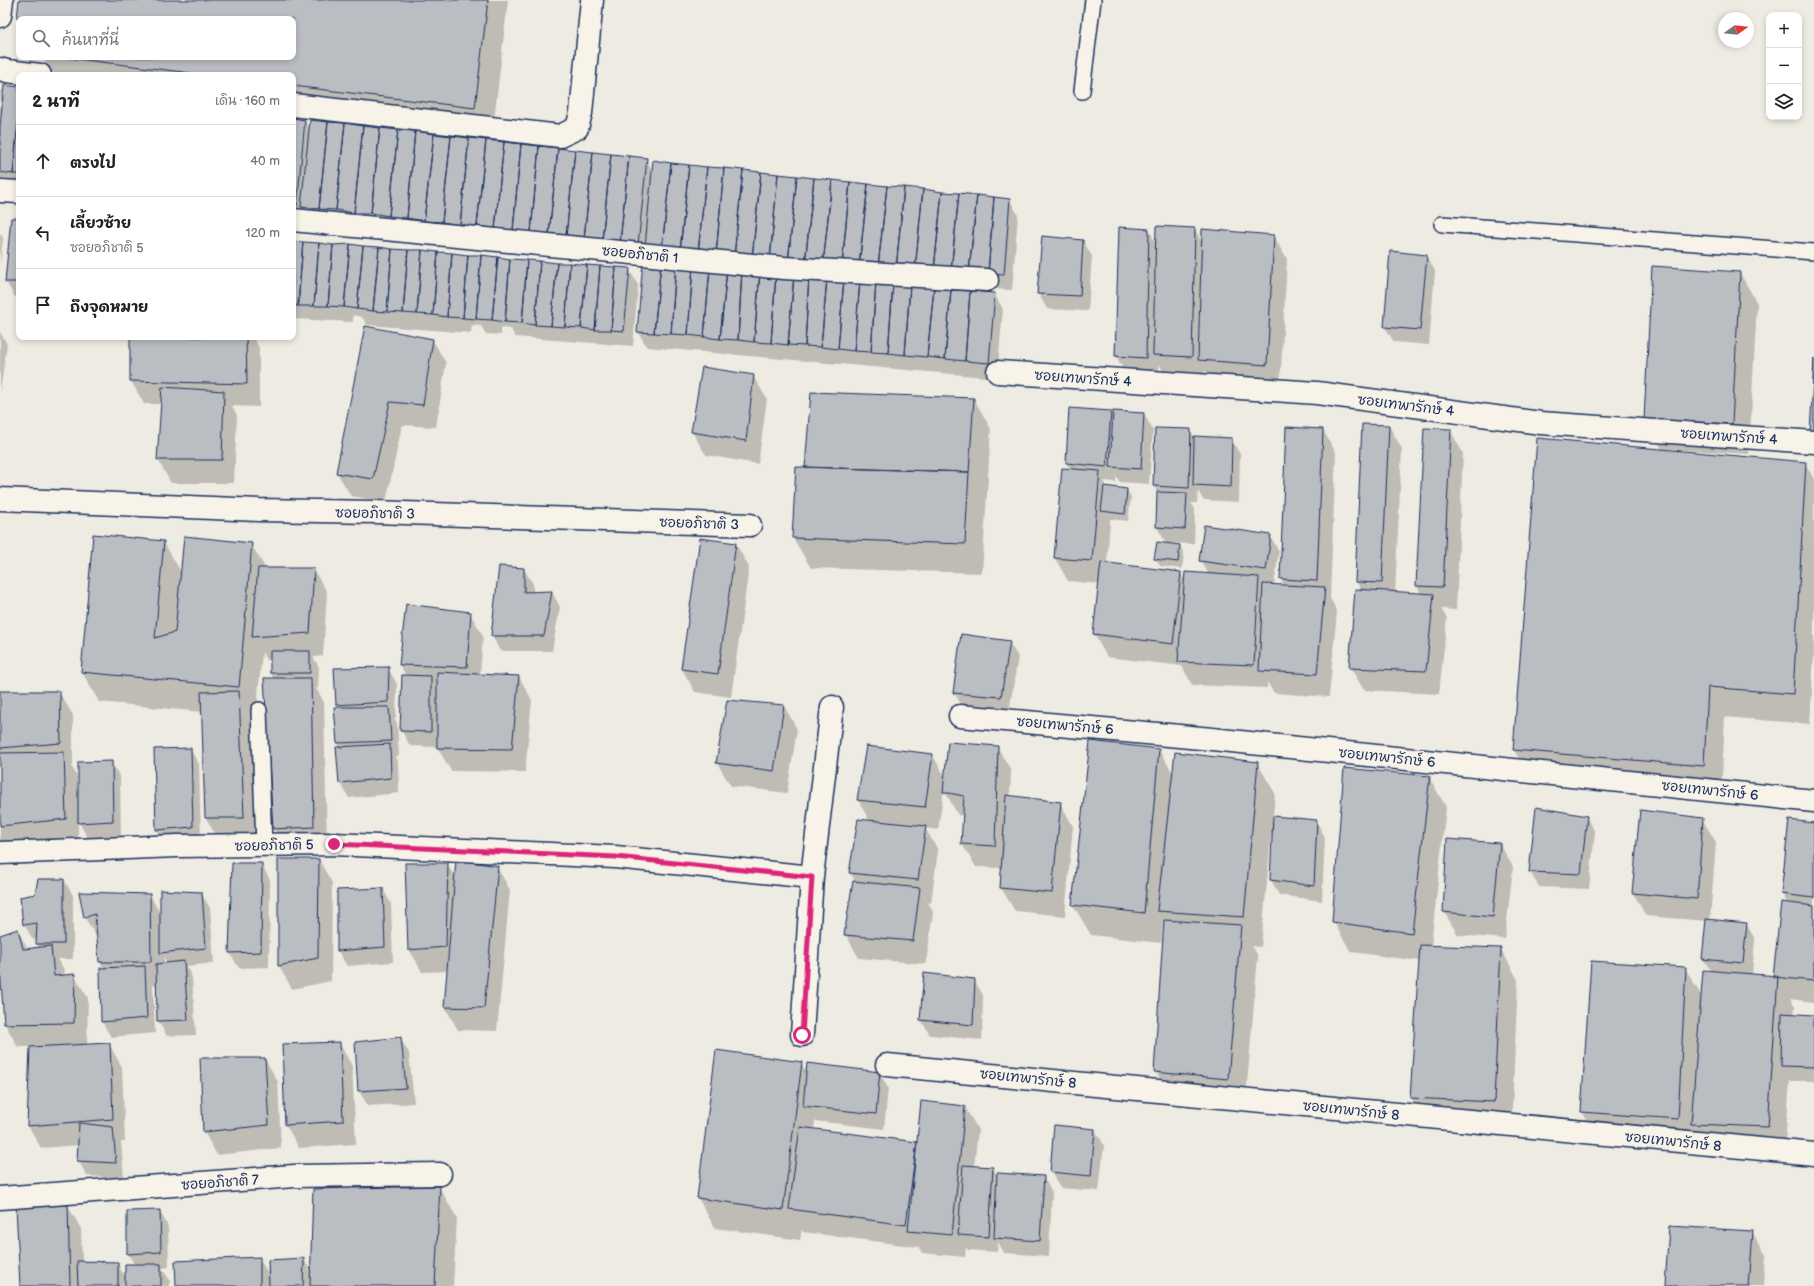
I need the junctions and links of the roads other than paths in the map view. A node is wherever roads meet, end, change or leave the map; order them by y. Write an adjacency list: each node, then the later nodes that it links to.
1 (2, 0): 4 (street)
2 (592, 0): 8 (street)
3 (1093, 0): 7 (lane)
4 (0, 16)
5 (0, 69): 6 (street)
6 (16, 72)
7 (1082, 91)
8 (296, 105)
9 (0, 191): 10 (street)
10 (16, 192)
11 (296, 220): 14 (street, ซอยอภิชาติ 1)
12 (1442, 224): 13 (lane)
13 (1814, 252)
14 (987, 280)
15 (998, 372): 16 (street, ซอยเทพารักษ์ 4)
16 (1814, 442)
17 (0, 499): 18 (street, ซอยอภิชาติ 3)
18 (750, 525)
19 (832, 707): 25 (street)
20 (260, 710): 23 (lane)
21 (960, 716): 22 (street, ซอยเทพารักษ์ 6)
22 (1814, 801)
23 (264, 846): 24 (street, ซอยอภิชาติ 5); 25 (street, ซอยอภิชาติ 5)
24 (0, 854)
25 (812, 877): 26 (street)
26 (802, 1035)
27 (887, 1065): 28 (street, ซอยเทพารักษ์ 8)
28 (1814, 1154)
29 (440, 1174): 30 (street, ซอยอภิชาติ 7)
30 (0, 1198)

